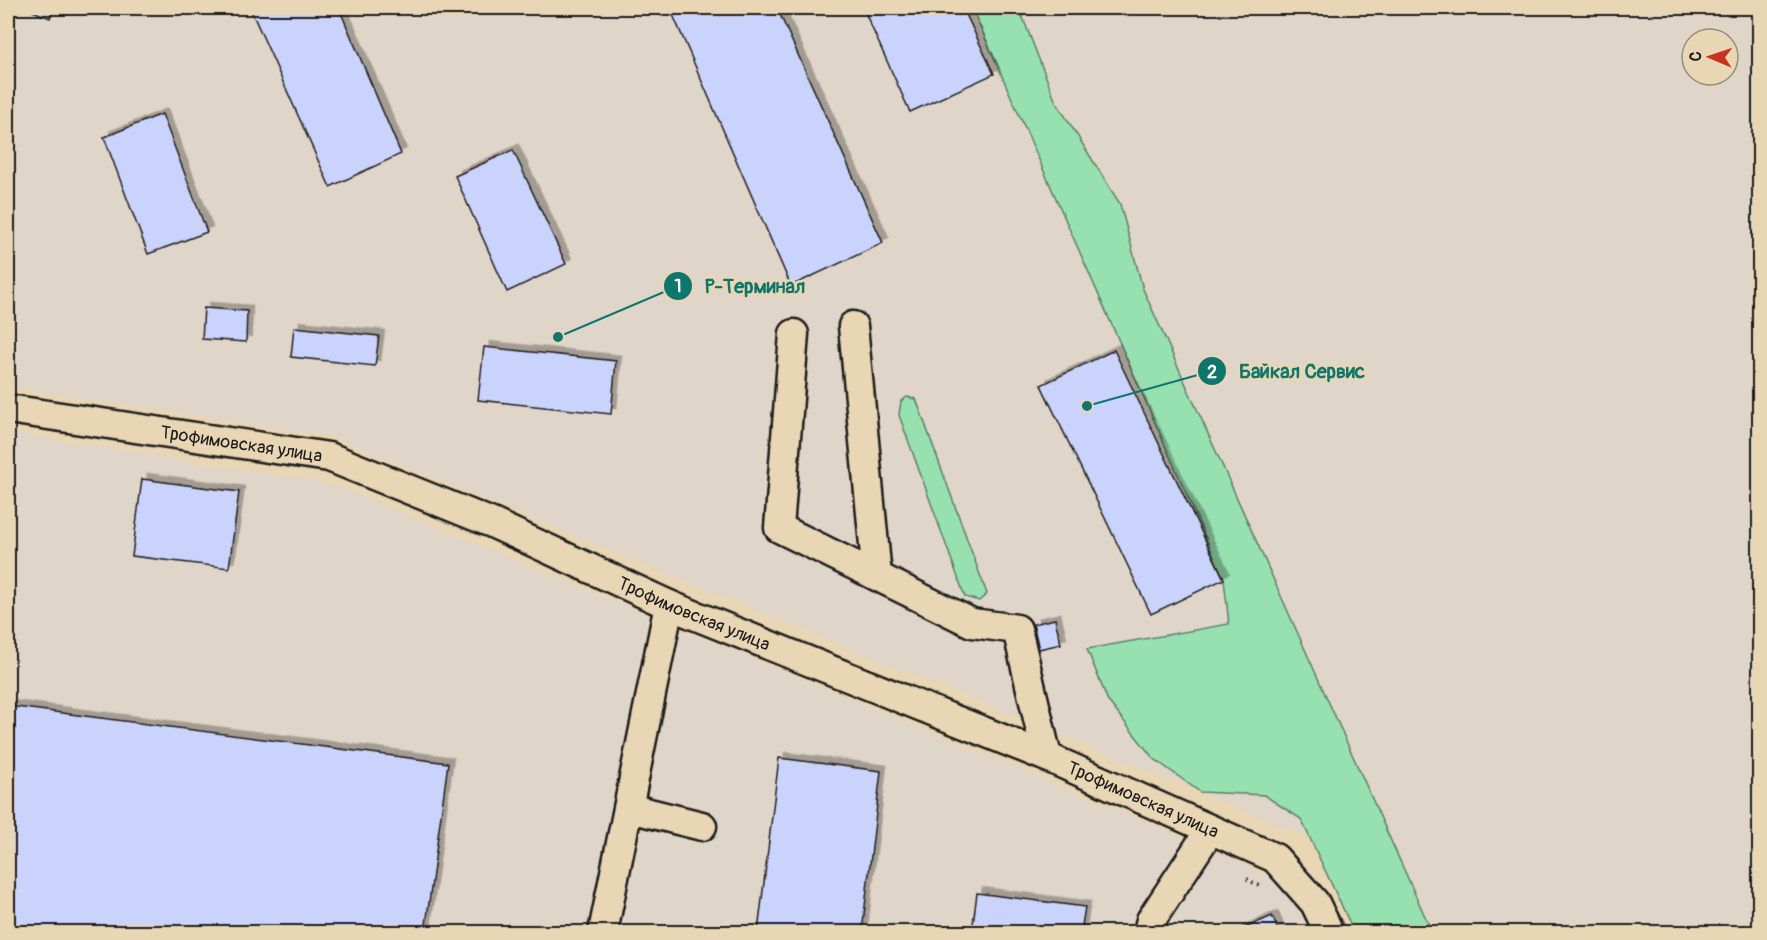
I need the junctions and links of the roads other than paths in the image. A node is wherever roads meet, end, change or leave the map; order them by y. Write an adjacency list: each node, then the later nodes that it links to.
1 (853, 326): 4 (street)
2 (794, 334): 4 (street)
3 (8, 409): 5 (street, Трофимовская улица)
4 (877, 576): 6 (street)
5 (669, 605): 6 (street, Трофимовская улица); 7 (street)
6 (1047, 757): 9 (street, Трофимовская улица)
7 (629, 808): 8 (street); 10 (street)
8 (702, 826)
9 (1210, 830): 11 (street); 12 (street, Трофимовская улица)
10 (603, 933)
11 (1148, 933)
12 (1329, 933)

